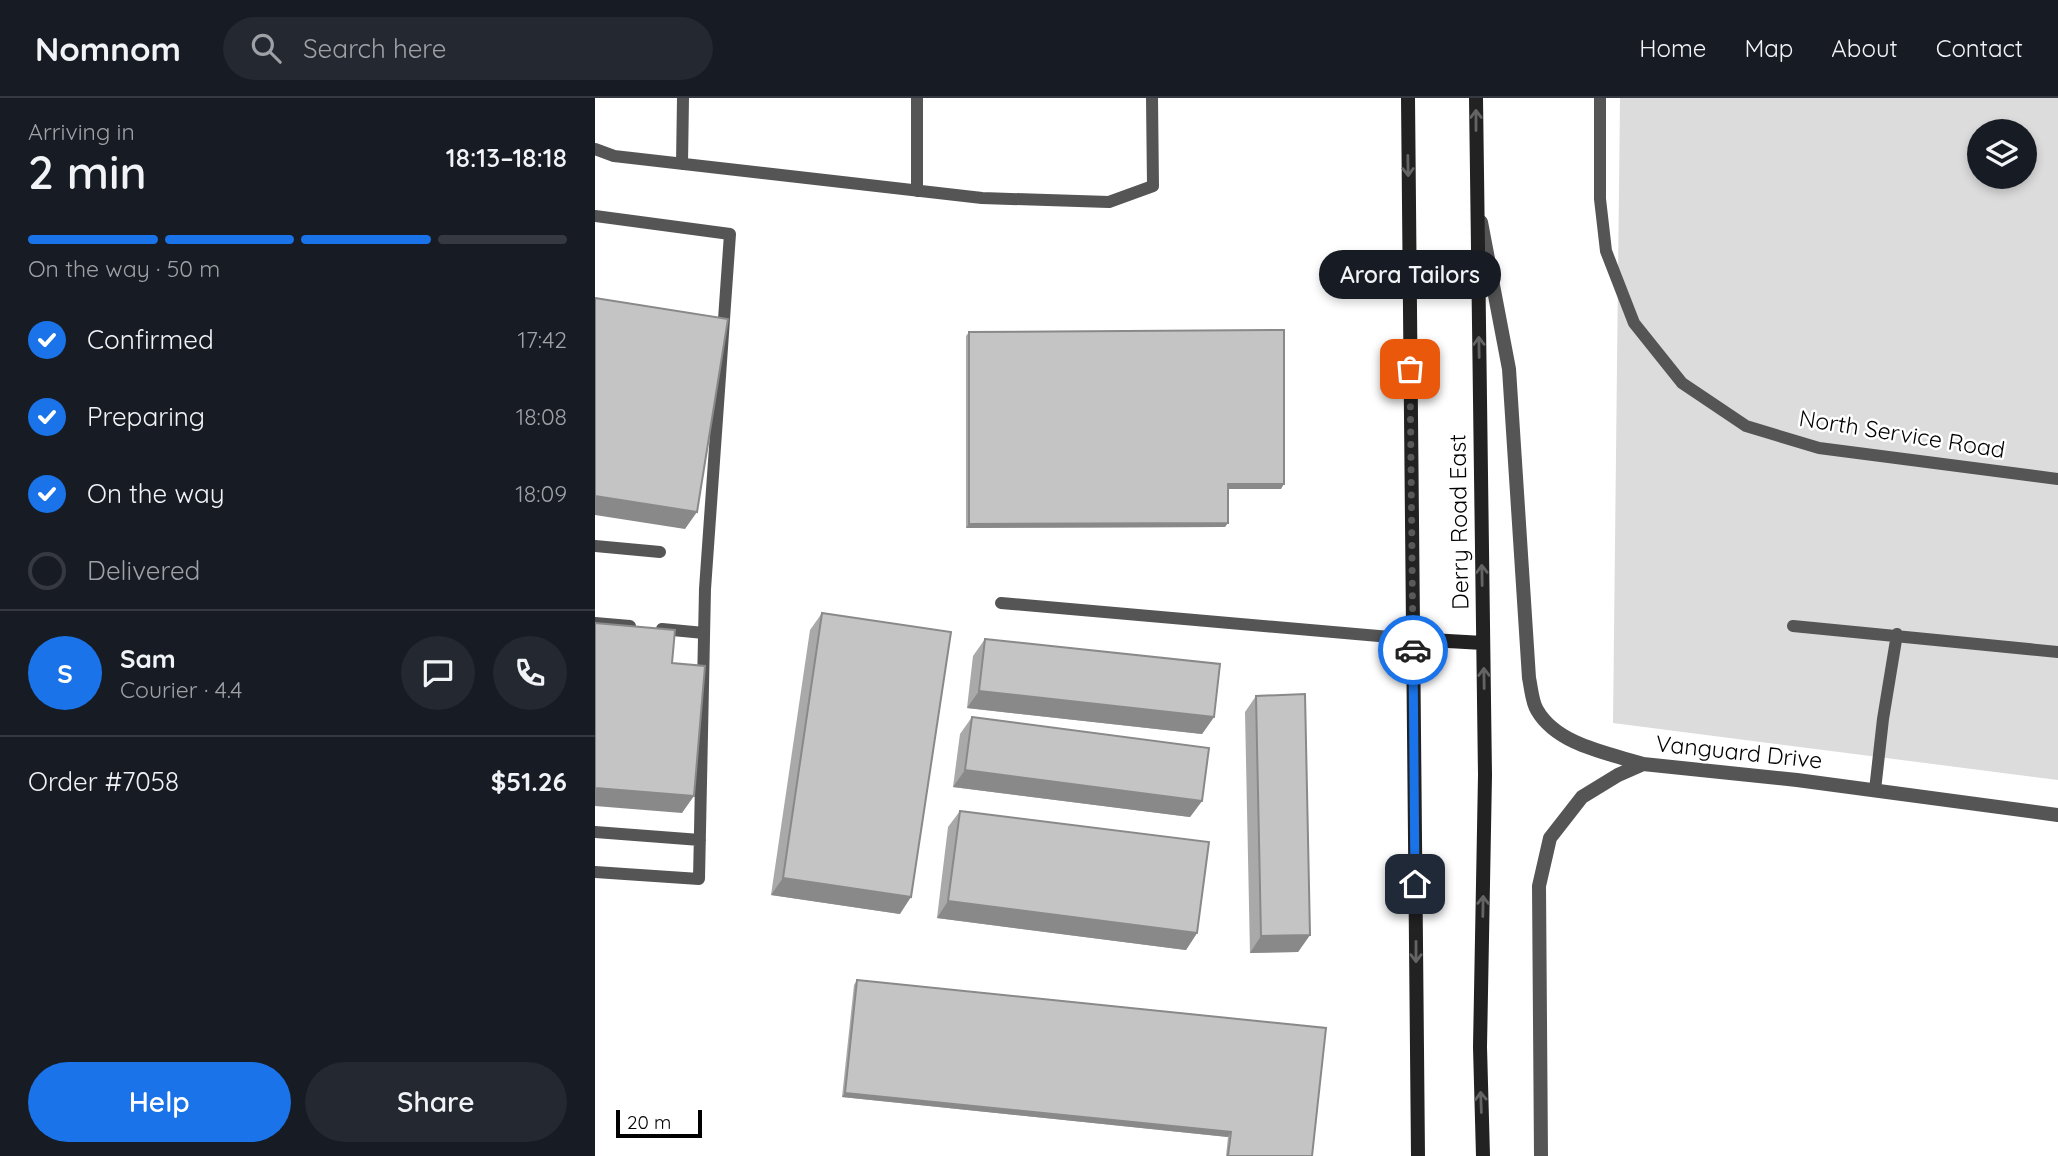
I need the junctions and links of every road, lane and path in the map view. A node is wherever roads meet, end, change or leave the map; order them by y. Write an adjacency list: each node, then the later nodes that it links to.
1 (683, 98): 8 (lane)
2 (917, 98): 9 (lane)
3 (1152, 98): 9 (lane)
4 (1408, 98): 20 (main road, Derry Road East, one-way to 20)
5 (1476, 98): 10 (main road, Derry Road East, one-way to 5)
6 (1600, 98): 12 (lane, North Service Road)
7 (595, 149): 8 (lane)
8 (682, 164): 9 (lane)
9 (917, 191)
10 (1476, 194): 21 (main road, Derry Road East, one-way to 10); 23 (street)
11 (595, 216): 18 (lane)
12 (2058, 479)
13 (595, 546): 14 (lane)
14 (660, 552)
15 (1001, 603): 20 (lane)
16 (595, 623): 18 (lane)
17 (1793, 626): 19 (lane)
18 (704, 633): 27 (lane)
19 (1897, 634): 22 (lane); 24 (lane)
20 (1413, 639): 21 (main road); 29 (main road, Derry Road East, one-way to 29)
21 (1483, 643): 30 (main road, Derry Road East, one-way to 21)
22 (2058, 652)
23 (1643, 764): 24 (street, Vanguard Drive); 31 (street, Vanguard Drive)
24 (1875, 790): 25 (street, Vanguard Drive)
25 (2058, 815)
26 (595, 832): 27 (lane)
27 (700, 840): 28 (lane)
28 (595, 872)
29 (1418, 1156)
30 (1483, 1156)
31 (1541, 1156)

